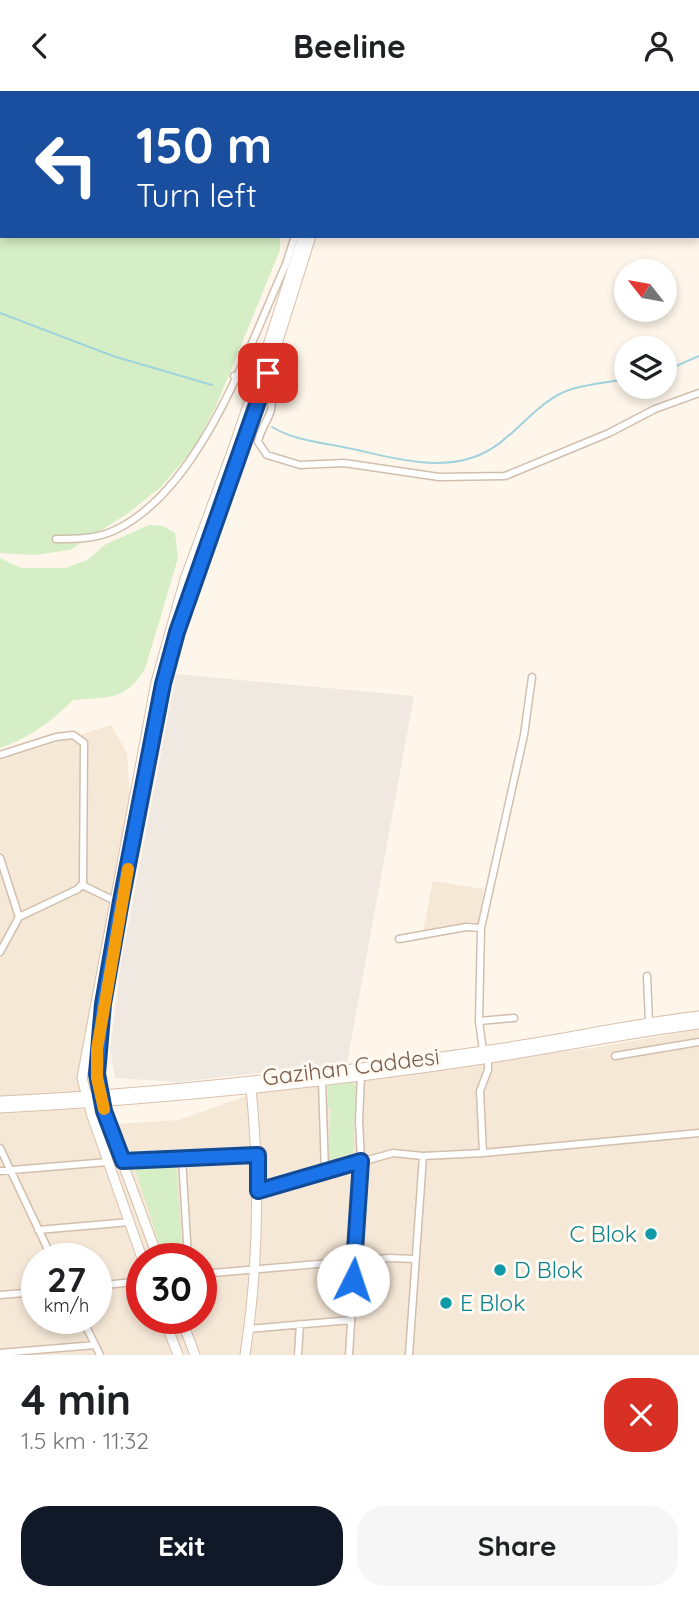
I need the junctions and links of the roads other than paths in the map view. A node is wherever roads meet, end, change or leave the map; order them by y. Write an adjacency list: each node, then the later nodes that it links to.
1 (292, 238): 5 (street)
2 (302, 238): 4 (main road)
3 (310, 238): 4 (main road)
4 (264, 371): 7 (main road, bridge)
5 (234, 376): 6 (street); 8 (street)
6 (699, 393)
7 (236, 450): 13 (main road); 32 (main road)
8 (56, 539)
9 (532, 677): 15 (street)
10 (0, 755): 12 (street)
11 (0, 857): 14 (street)
12 (82, 885): 13 (street); 14 (street)
13 (113, 900): 27 (main road)
14 (19, 917): 17 (street)
15 (481, 928): 16 (street); 21 (street)
16 (399, 939)
17 (0, 952)
18 (647, 977): 22 (street)
19 (699, 1016): 22 (main road, Gazihan Caddesi)
20 (514, 1018): 21 (street)
21 (480, 1021): 25 (street)
22 (649, 1023): 25 (main road, Gazihan Caddesi)
23 (699, 1024): 25 (main road, Gazihan Caddesi)
24 (699, 1042): 26 (street)
25 (485, 1055): 28 (main road, Gazihan Caddesi); 32 (main road, Gazihan Caddesi); 38 (street)
26 (615, 1056)
27 (83, 1073): 31 (main road); 33 (main road)
28 (361, 1075): 29 (main road, Gazihan Caddesi); 43 (street)
29 (322, 1079): 30 (main road, Gazihan Caddesi); 47 (street)
30 (251, 1087): 32 (main road, Gazihan Caddesi); 39 (main road)
31 (71, 1097): 33 (main road, Gazihan Caddesi); 34 (main road, Gazihan Caddesi)
32 (101, 1099): 33 (main road, Gazihan Caddesi); 42 (main road)
33 (87, 1100): 35 (main road, Gazihan Caddesi); 44 (main road)
34 (0, 1101)
35 (0, 1108)
36 (699, 1133): 38 (street)
37 (0, 1148): 45 (street)
38 (483, 1153): 40 (street)
39 (258, 1155): 41 (street); 48 (main road)
40 (423, 1156): 43 (street); 55 (street)
41 (182, 1158): 42 (street); 54 (street)
42 (123, 1161): 53 (main road)
43 (361, 1161): 47 (street); 56 (street)
44 (108, 1162): 45 (street); 49 (main road)
45 (10, 1170): 46 (street); 50 (street)
46 (0, 1171)
47 (325, 1172): 48 (street)
48 (258, 1191): 57 (main road)
49 (130, 1222): 50 (street); 52 (main road)
50 (38, 1230): 51 (street)
51 (44, 1243)
52 (137, 1243)
53 (153, 1243)
54 (187, 1243)
55 (415, 1259): 56 (street); 75 (street)
56 (354, 1261): 57 (street); 61 (street)
57 (257, 1271): 58 (street); 63 (main road)
58 (217, 1273)
59 (21, 1293): 60 (street)
60 (0, 1295)
61 (351, 1320): 62 (street); 74 (street)
62 (300, 1324): 63 (street); 73 (street)
63 (249, 1329): 72 (main road)
64 (90, 1334): 67 (street)
65 (170, 1334): 70 (main road)
66 (187, 1334): 71 (main road)
67 (95, 1345): 68 (street); 69 (street)
68 (0, 1353)
69 (100, 1355)
70 (178, 1355)
71 (195, 1355)
72 (245, 1355)
73 (298, 1355)
74 (349, 1355)
75 (409, 1355)

